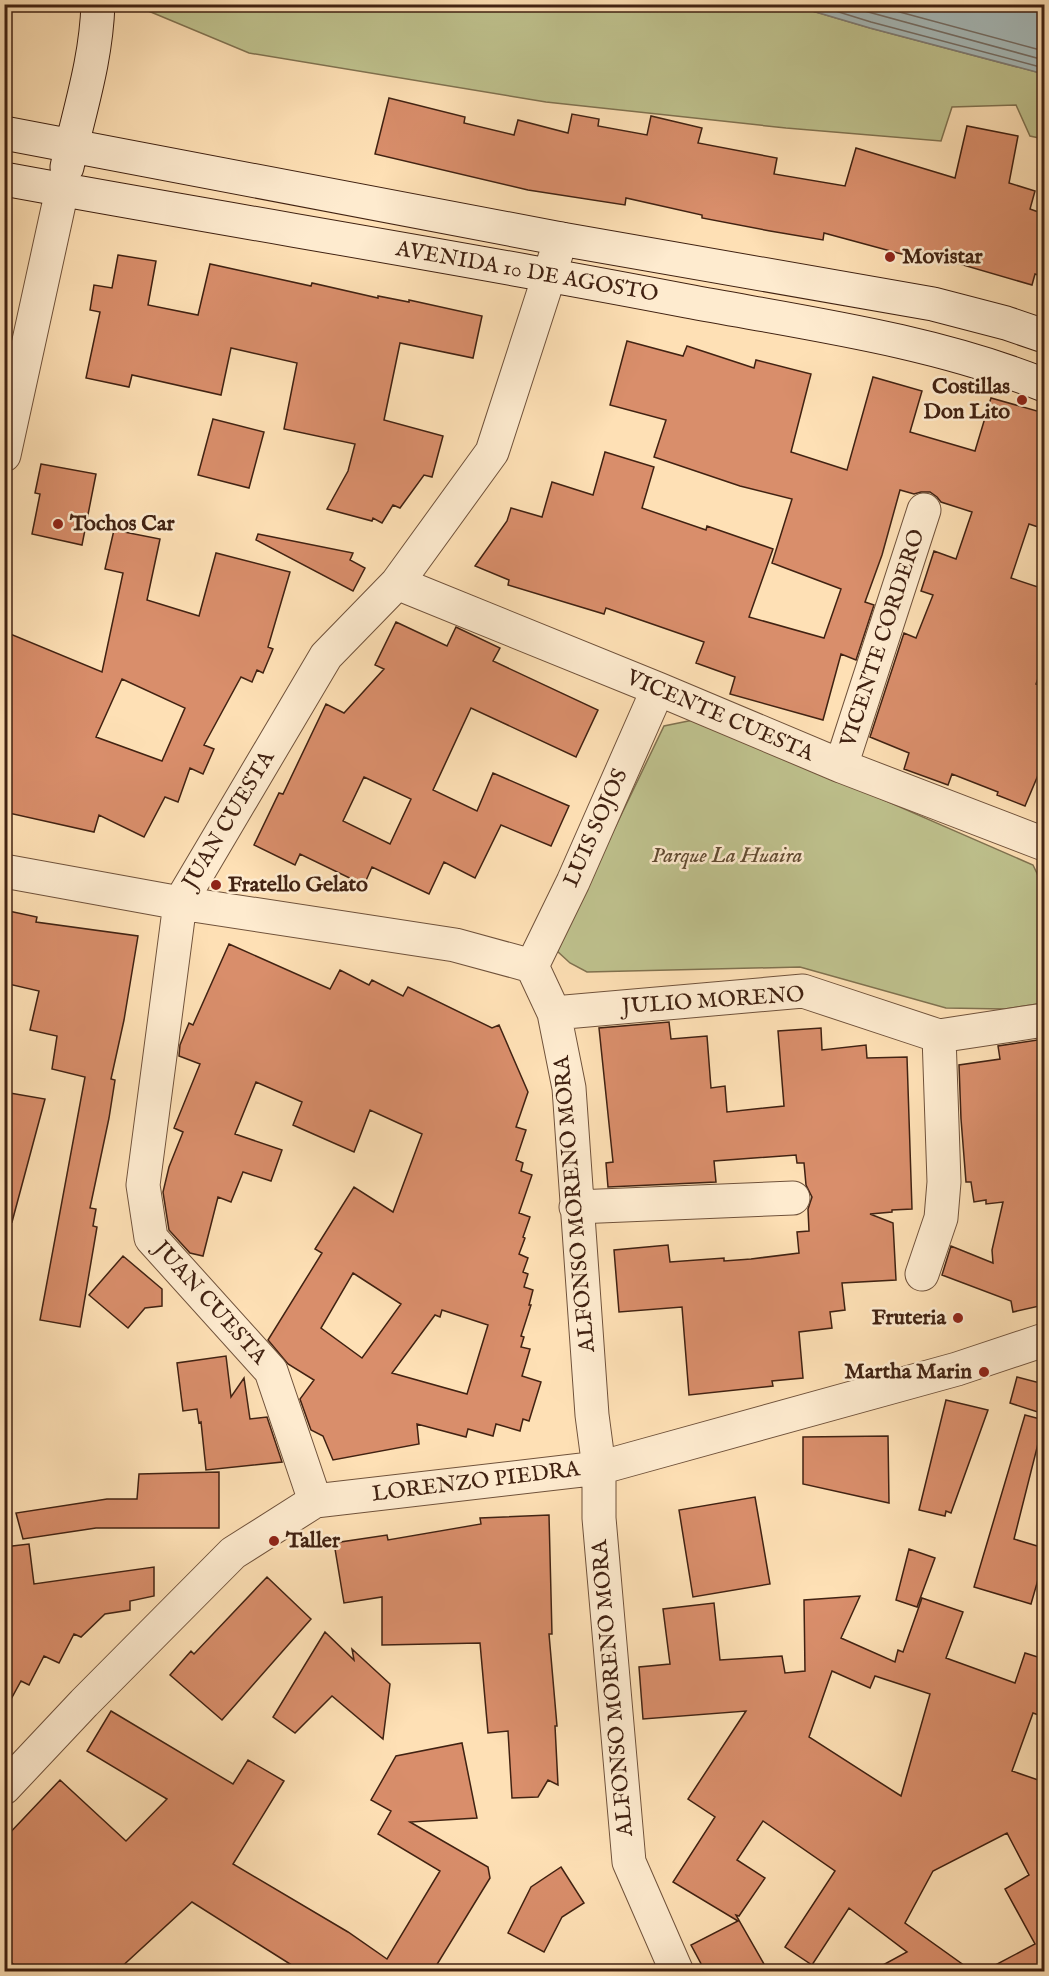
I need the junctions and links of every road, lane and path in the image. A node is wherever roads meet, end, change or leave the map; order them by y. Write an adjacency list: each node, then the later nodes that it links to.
1 (98, 4): 3 (street)
2 (4, 133): 3 (street, AVENIDA 10 DE AGOSTO)
3 (72, 146): 5 (street); 6 (street, AVENIDA 10 DE AGOSTO)
4 (4, 179): 5 (street, AVENIDA 10 DE AGOSTO)
5 (62, 190): 7 (street, AVENIDA 10 DE AGOSTO); 10 (street)
6 (561, 239): 7 (street, JUAN CUESTA); 8 (street, AVENIDA 10 DE AGOSTO)
7 (549, 274): 9 (street, AVENIDA 10 DE AGOSTO); 12 (street, JUAN CUESTA)
8 (1044, 336)
9 (1044, 385)
10 (4, 455)
11 (924, 510): 14 (street, VICENTE CORDERO)
12 (397, 584): 13 (street, VICENTE CUESTA); 17 (street, JUAN CUESTA)
13 (658, 689): 14 (street, VICENTE CUESTA); 18 (street, LUIS SOJOS)
14 (841, 766): 15 (street, VICENTE CUESTA)
15 (1044, 844)
16 (4, 871): 17 (street)
17 (180, 903): 18 (street); 27 (street, JUAN CUESTA)
18 (532, 966): 19 (street, ALFONSO MORENO MORA)
19 (554, 1013): 21 (street, JULIO MORENO); 23 (street, ALFONSO MORENO MORA)
20 (1044, 1020): 21 (street, JULIO MORENO)
21 (939, 1036): 24 (street)
22 (793, 1198): 23 (street)
23 (576, 1207): 26 (street, ALFONSO MORENO MORA)
24 (922, 1274)
25 (1044, 1340): 26 (street, LORENZO PIEDRA)
26 (599, 1467): 27 (street, LORENZO PIEDRA); 29 (street, ALFONSO MORENO MORA)
27 (315, 1501): 28 (street, LORENZO PIEDRA)
28 (4, 1788)
29 (677, 1971)

